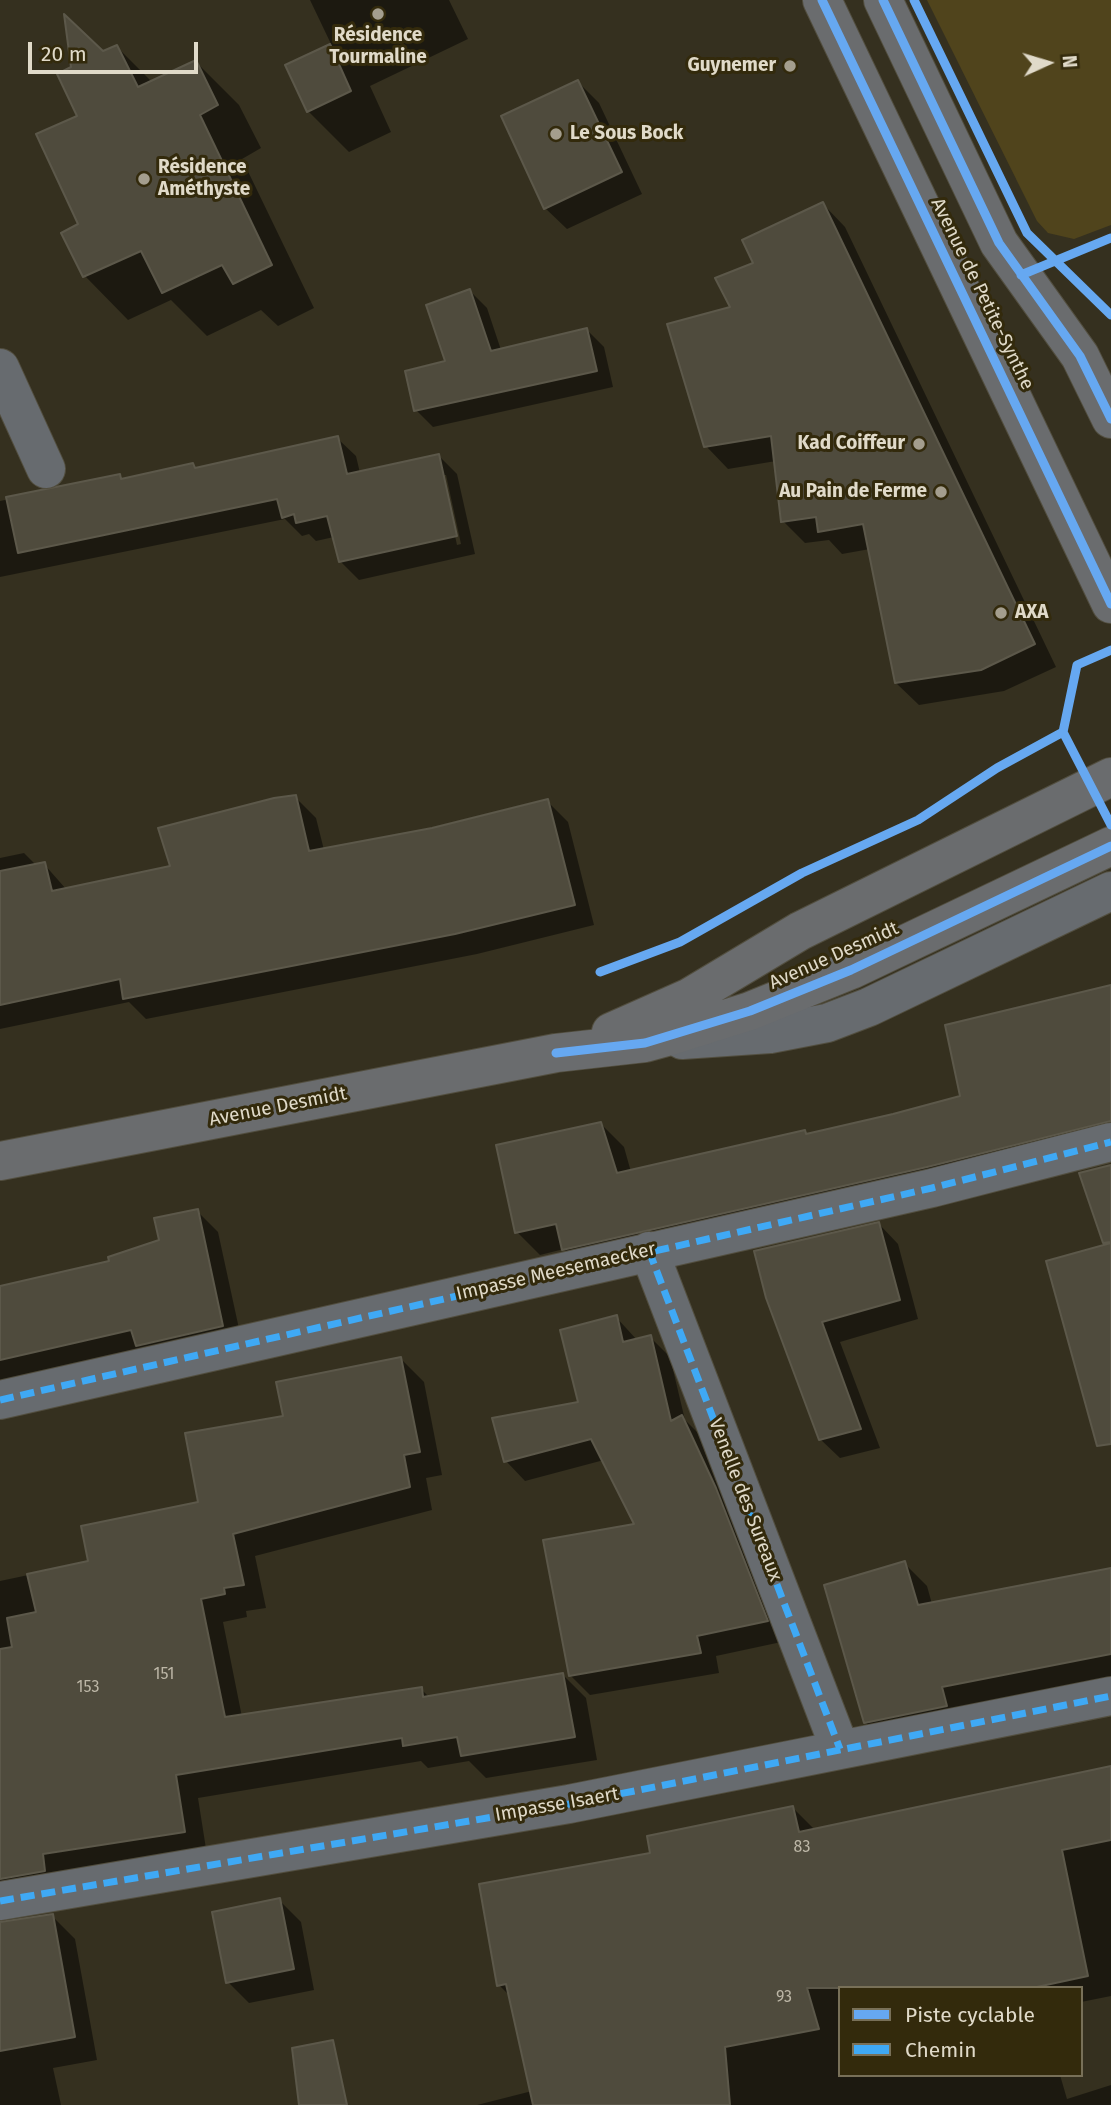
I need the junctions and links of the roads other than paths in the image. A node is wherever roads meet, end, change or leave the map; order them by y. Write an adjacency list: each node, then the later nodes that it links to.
1 (822, 0): 6 (main road, Avenue de Petite-Synthe)
2 (883, 0): 4 (main road, Avenue de Petite-Synthe)
3 (0, 368): 5 (street)
4 (1111, 419)
5 (46, 469)
6 (1111, 604)
7 (1111, 777): 11 (main road, Avenue Desmidt)
8 (1111, 846): 10 (main road, Avenue Desmidt)
9 (1111, 891): 10 (street, Avenue Desmidt)
10 (645, 1043): 11 (main road, Avenue Desmidt)
11 (556, 1053): 13 (main road, Avenue Desmidt)
12 (1111, 1142): 14 (street, Impasse Meesemaecker)
13 (0, 1161)
14 (649, 1251): 15 (street, Impasse Meesemaecker); 17 (street, Venelle des Sureaux)
15 (0, 1401)
16 (1111, 1696): 17 (street, Impasse Isaert)
17 (840, 1749): 18 (street, Impasse Isaert)
18 (0, 1901)

